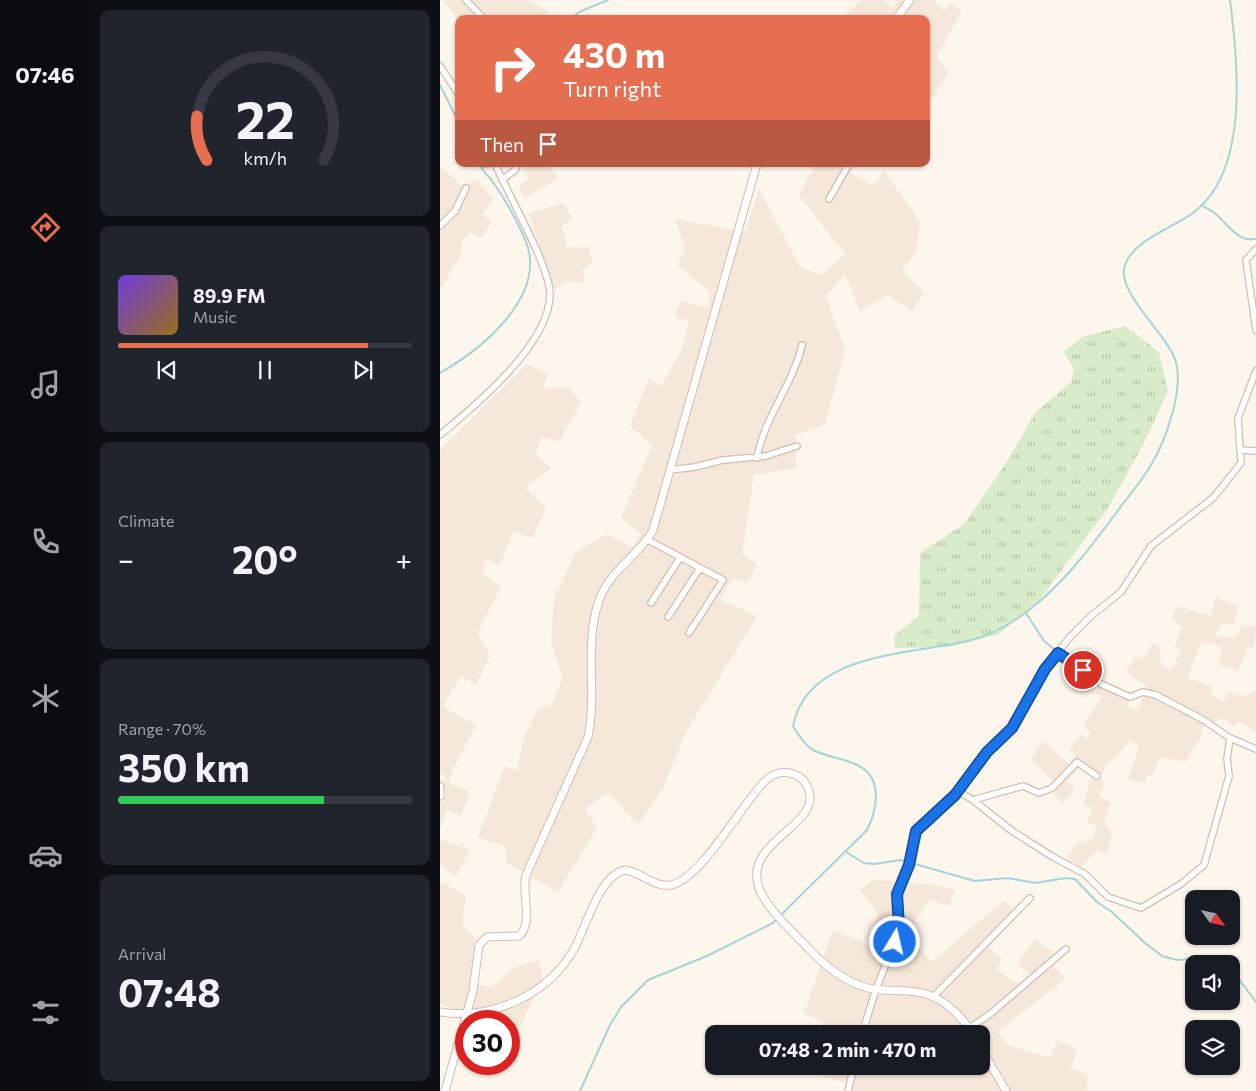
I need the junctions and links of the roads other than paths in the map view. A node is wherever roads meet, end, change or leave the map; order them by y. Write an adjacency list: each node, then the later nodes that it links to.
1 (466, 0): 3 (street)
2 (910, 0): 4 (street)
3 (480, 15)
4 (899, 15)
5 (440, 66): 6 (street)
6 (455, 89)
7 (496, 167): 11 (street)
8 (516, 167): 11 (street)
9 (756, 167): 24 (street)
10 (847, 167): 13 (street)
11 (502, 180): 19 (street)
12 (466, 188): 14 (street)
13 (830, 199)
14 (440, 226)
15 (1256, 249): 16 (street)
16 (1256, 330)
17 (802, 345): 23 (street)
18 (1256, 371): 21 (street)
19 (440, 435)
20 (797, 446): 23 (street)
21 (1240, 450): 22 (street); 31 (street)
22 (1256, 451)
23 (757, 458): 24 (street)
24 (670, 470): 25 (street)
25 (648, 540): 26 (street); 43 (street)
26 (680, 558): 27 (street); 28 (street)
27 (700, 568): 29 (street); 30 (street)
28 (651, 603)
29 (668, 617)
30 (689, 633)
31 (1058, 653): 32 (street); 36 (street)
32 (1230, 738): 33 (street); 38 (street)
33 (1256, 749)
34 (1097, 776): 38 (street)
35 (440, 787): 37 (street)
36 (958, 791): 38 (street); 41 (street)
37 (440, 796)
38 (973, 800)
39 (1030, 898): 42 (street)
40 (1066, 949): 49 (street)
41 (876, 989): 42 (street); 44 (street); 47 (street)
42 (933, 998): 48 (street)
43 (468, 1010)
44 (483, 1010)
45 (440, 1012): 46 (street)
46 (455, 1013)
47 (865, 1025)
48 (967, 1025)
49 (978, 1025)
50 (455, 1056): 53 (street)
51 (990, 1063): 55 (street)
52 (852, 1075): 54 (street)
53 (445, 1091)
54 (848, 1091)
55 (1006, 1091)

